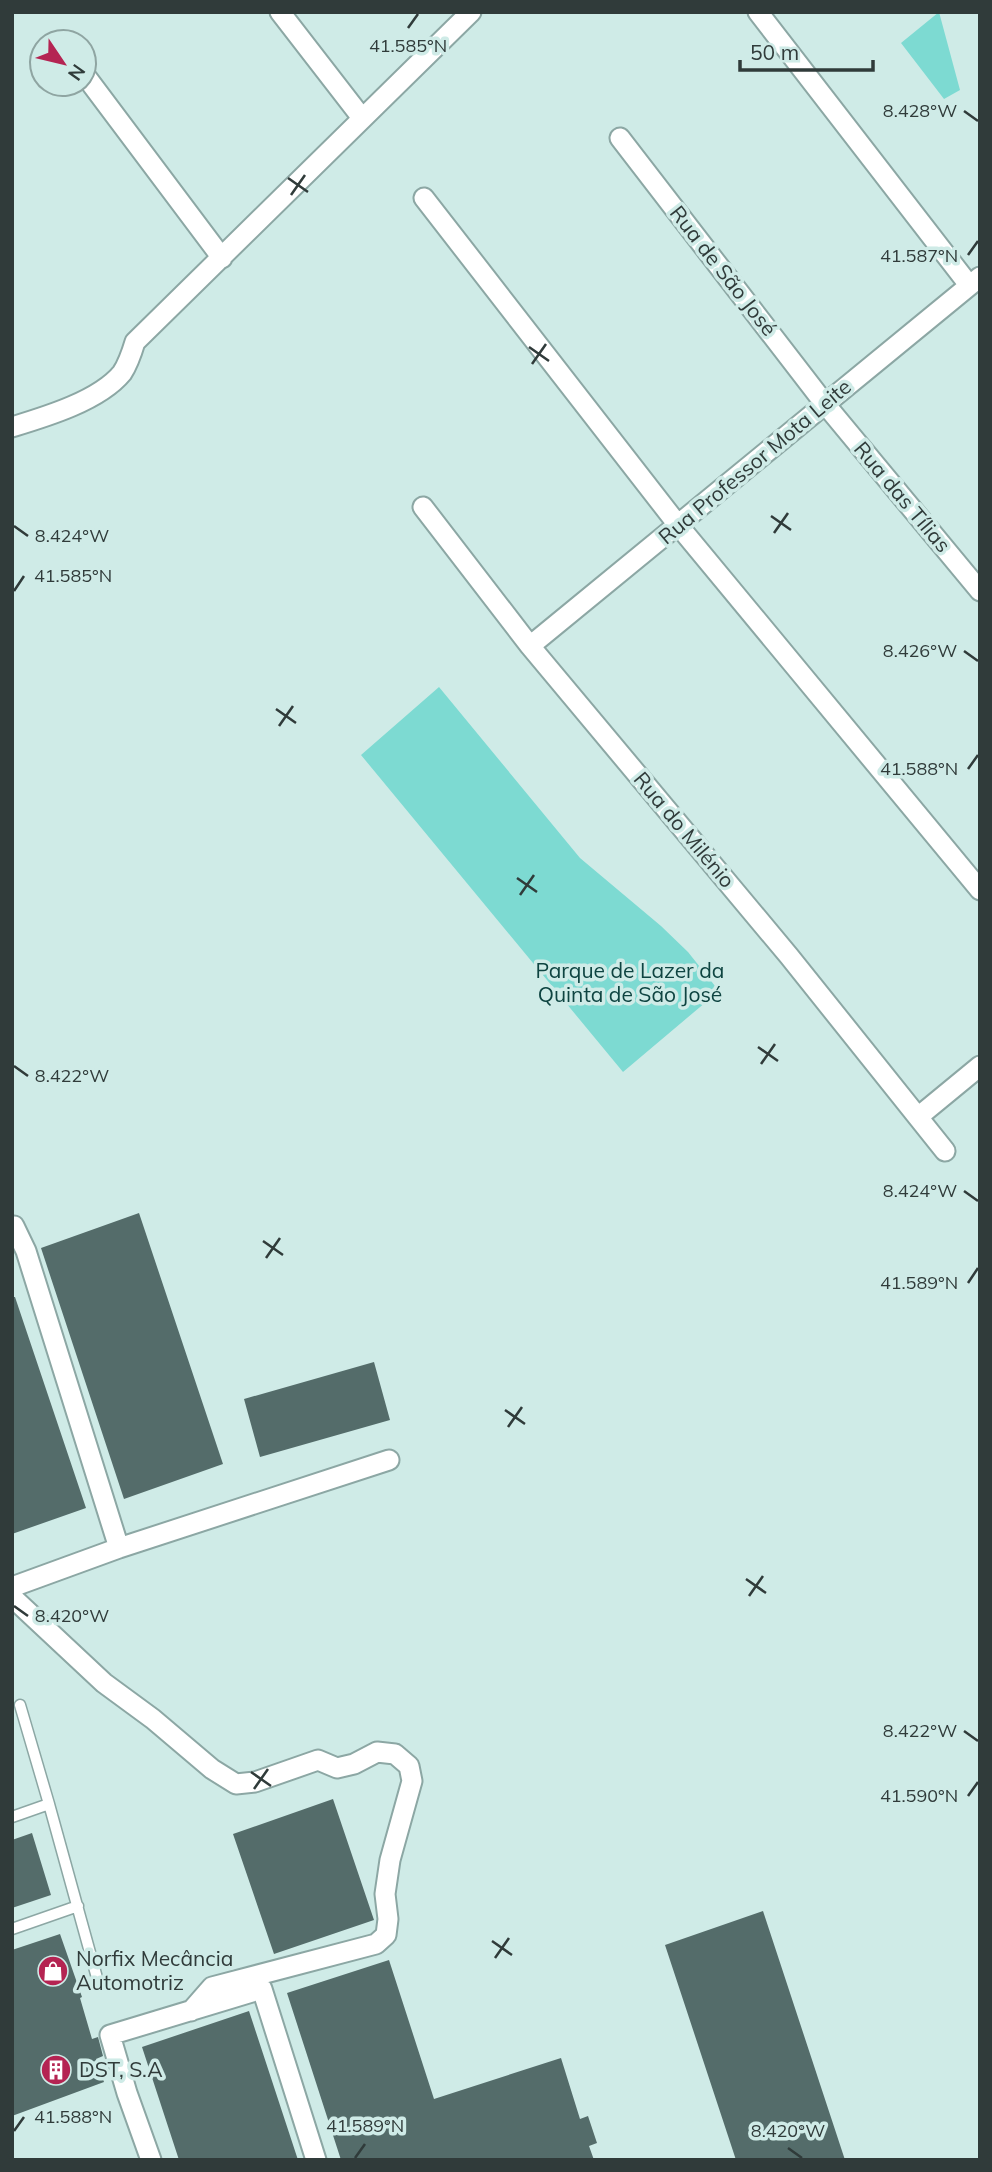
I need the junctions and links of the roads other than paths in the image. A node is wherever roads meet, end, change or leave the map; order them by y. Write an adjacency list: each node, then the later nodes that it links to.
1 (280, 12): 5 (street)
2 (471, 12): 5 (street)
3 (758, 12): 9 (street)
4 (98, 93): 8 (street)
5 (362, 118): 8 (street)
6 (620, 138): 10 (street, Rua de São José)
7 (424, 198): 13 (street)
8 (222, 258): 11 (street)
9 (975, 281): 10 (street, Rua Professor Mota Leite)
10 (825, 404): 13 (street, Rua Professor Mota Leite); 14 (street, Rua das Tílias)
11 (12, 428)
12 (423, 508): 15 (street, Rua do Milénio)
13 (678, 525): 15 (street, Rua Professor Mota Leite); 16 (street)
14 (980, 591)
15 (530, 646): 18 (street, Rua do Milénio)
16 (980, 890)
17 (980, 1066): 18 (street)
18 (918, 1117): 19 (street, Rua do Milénio)
19 (945, 1151)
20 (12, 1226): 22 (street)
21 (389, 1460): 22 (street)
22 (119, 1548): 23 (street)
23 (12, 1587)
24 (12, 1597): 31 (street)
25 (20, 1705): 26 (lane)
26 (49, 1804): 27 (lane); 28 (lane)
27 (12, 1817)
28 (78, 1906): 29 (lane); 30 (lane)
29 (12, 1929)
30 (99, 1985)
31 (191, 2011): 32 (street); 33 (street)
32 (151, 2160)
33 (316, 2160)

